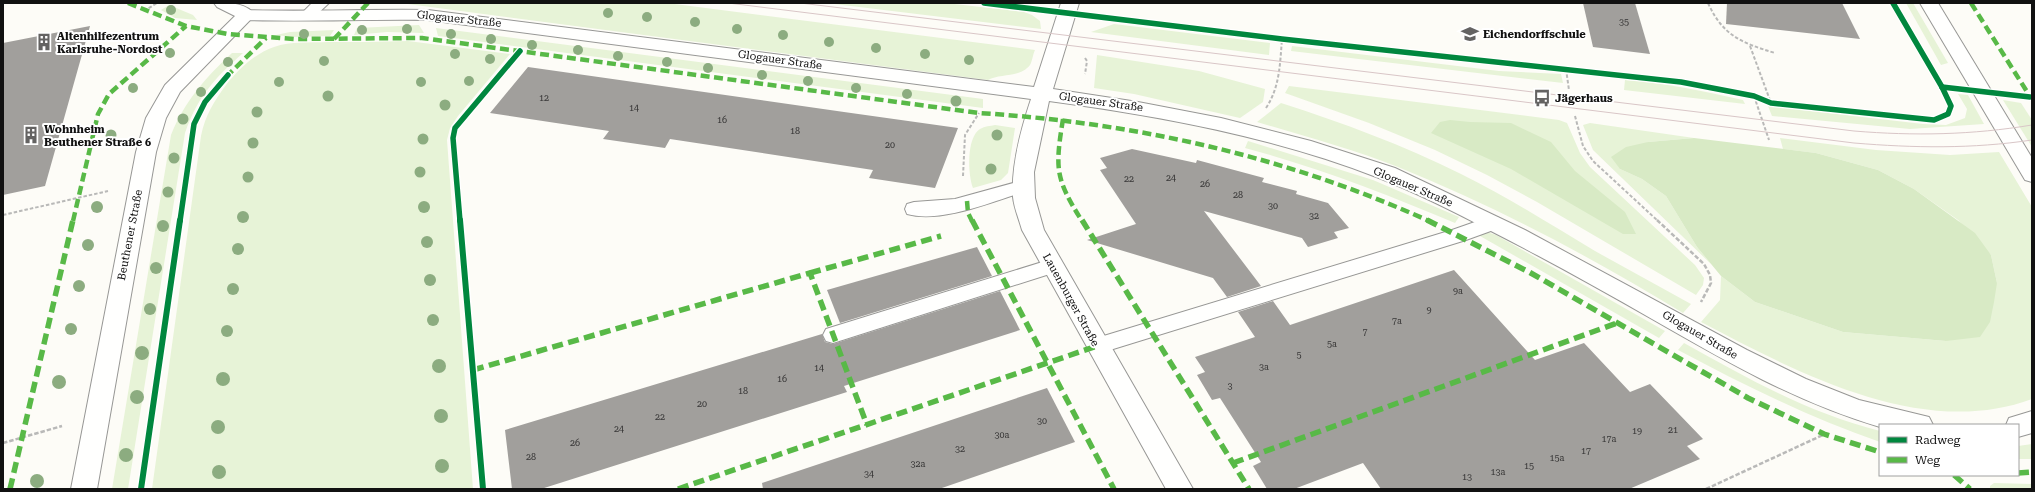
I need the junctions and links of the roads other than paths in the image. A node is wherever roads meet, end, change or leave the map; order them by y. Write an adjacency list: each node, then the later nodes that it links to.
1 (223, 3): 5 (street, Glogauer Straße)
2 (321, 3): 6 (lane)
3 (1070, 3): 7 (street, Lauenburger Straße)
4 (1929, 3): 8 (street)
5 (246, 15): 6 (street, Glogauer Straße); 18 (street, Beuthener Straße)
6 (306, 17): 7 (street, Glogauer Straße)
7 (1042, 95): 9 (street, Lauenburger Straße); 11 (street, Glogauer Straße)
8 (2032, 175)
9 (1024, 186): 10 (lane); 12 (street, Lauenburger Straße)
10 (914, 209)
11 (1492, 223): 14 (lane); 16 (street, Glogauer Straße)
12 (1052, 266): 13 (lane); 14 (street, Lauenburger Straße)
13 (833, 335)
14 (1097, 346): 19 (street, Lauenburger Straße)
15 (2032, 422): 17 (street)
16 (1915, 424)
17 (2019, 426)
18 (84, 489)
19 (1180, 489)

